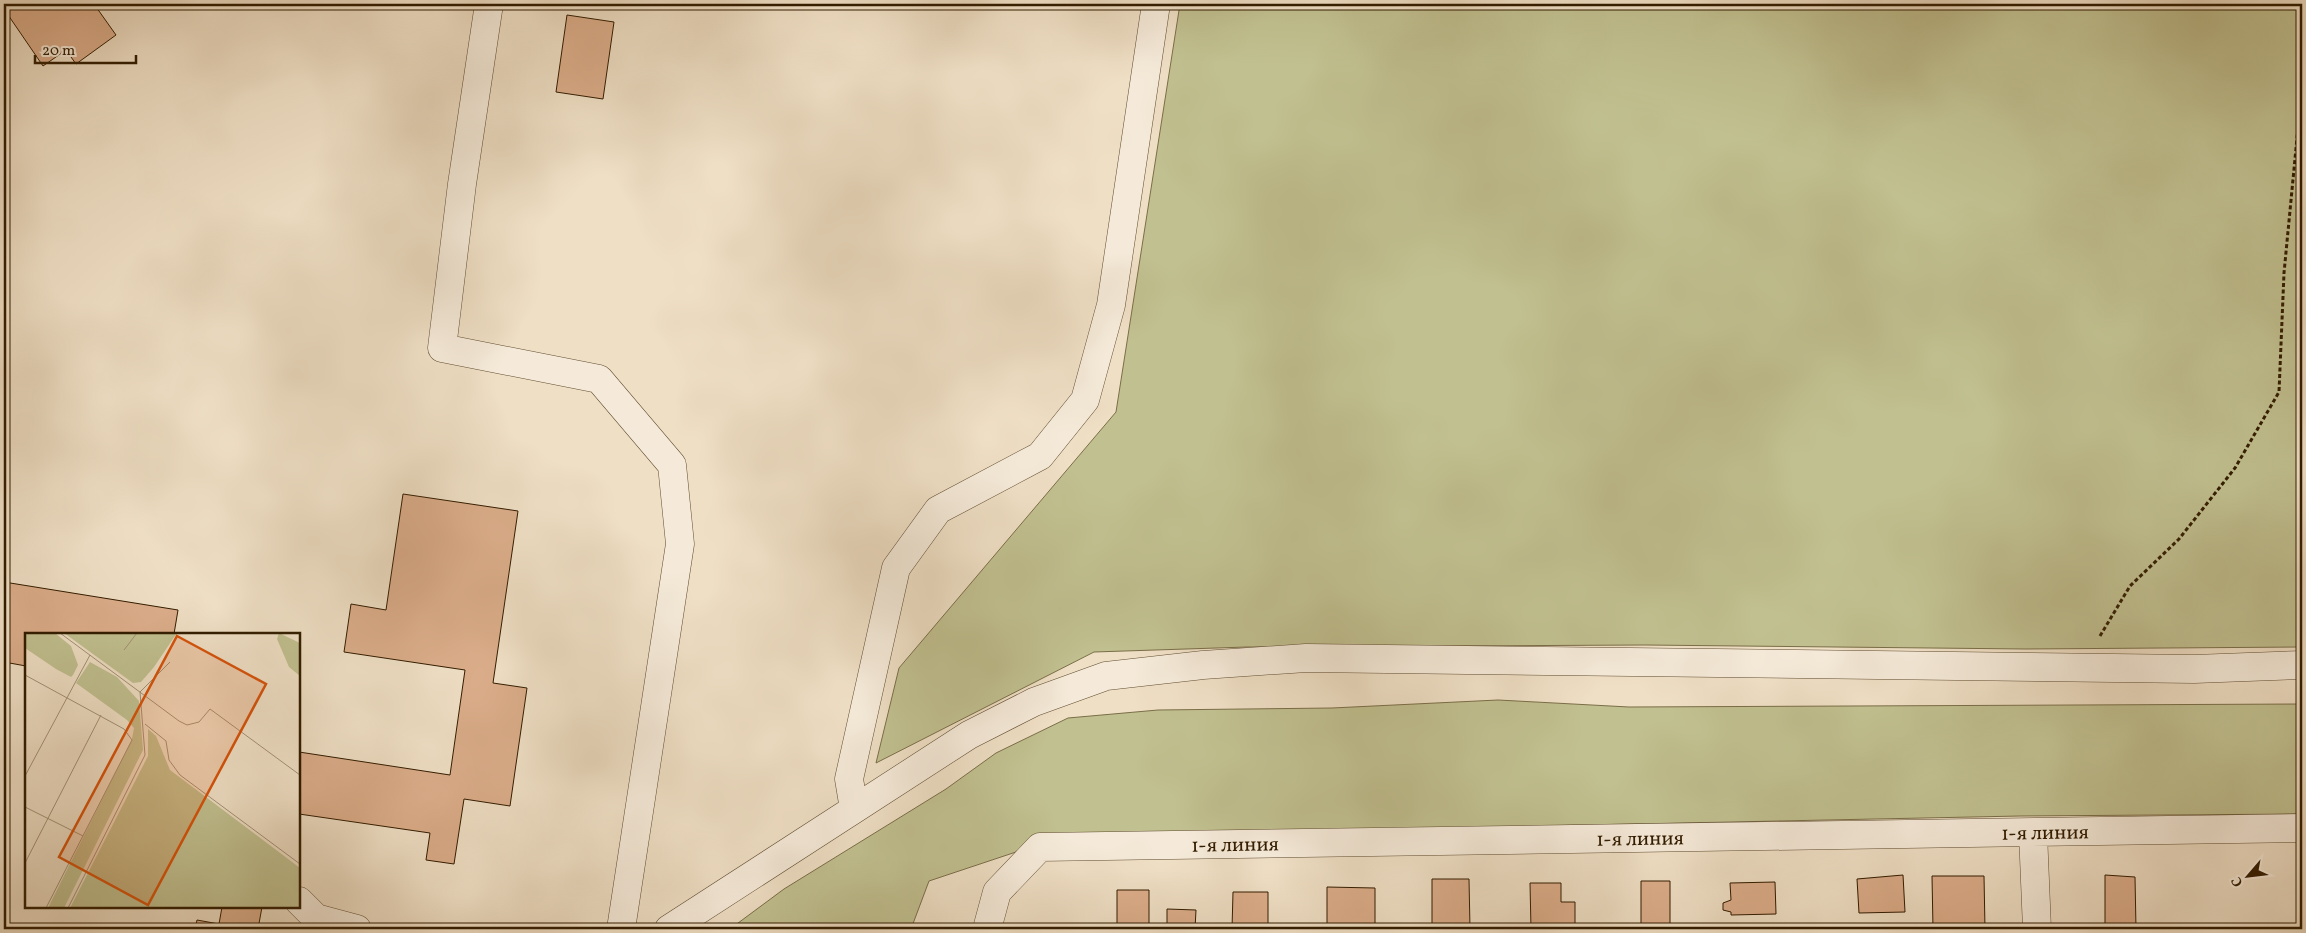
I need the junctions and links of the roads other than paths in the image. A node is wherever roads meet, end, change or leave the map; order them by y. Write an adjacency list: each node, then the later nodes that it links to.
1 (489, 4): 9 (street)
2 (1156, 4): 4 (street)
3 (2302, 665): 4 (street)
4 (854, 809): 10 (street)
5 (2302, 828): 6 (street, 1-я линия)
6 (2033, 833): 11 (street, 1-я линия); 12 (street)
7 (300, 902): 8 (street)
8 (357, 929)
9 (621, 929)
10 (669, 929)
11 (987, 929)
12 (2037, 929)

